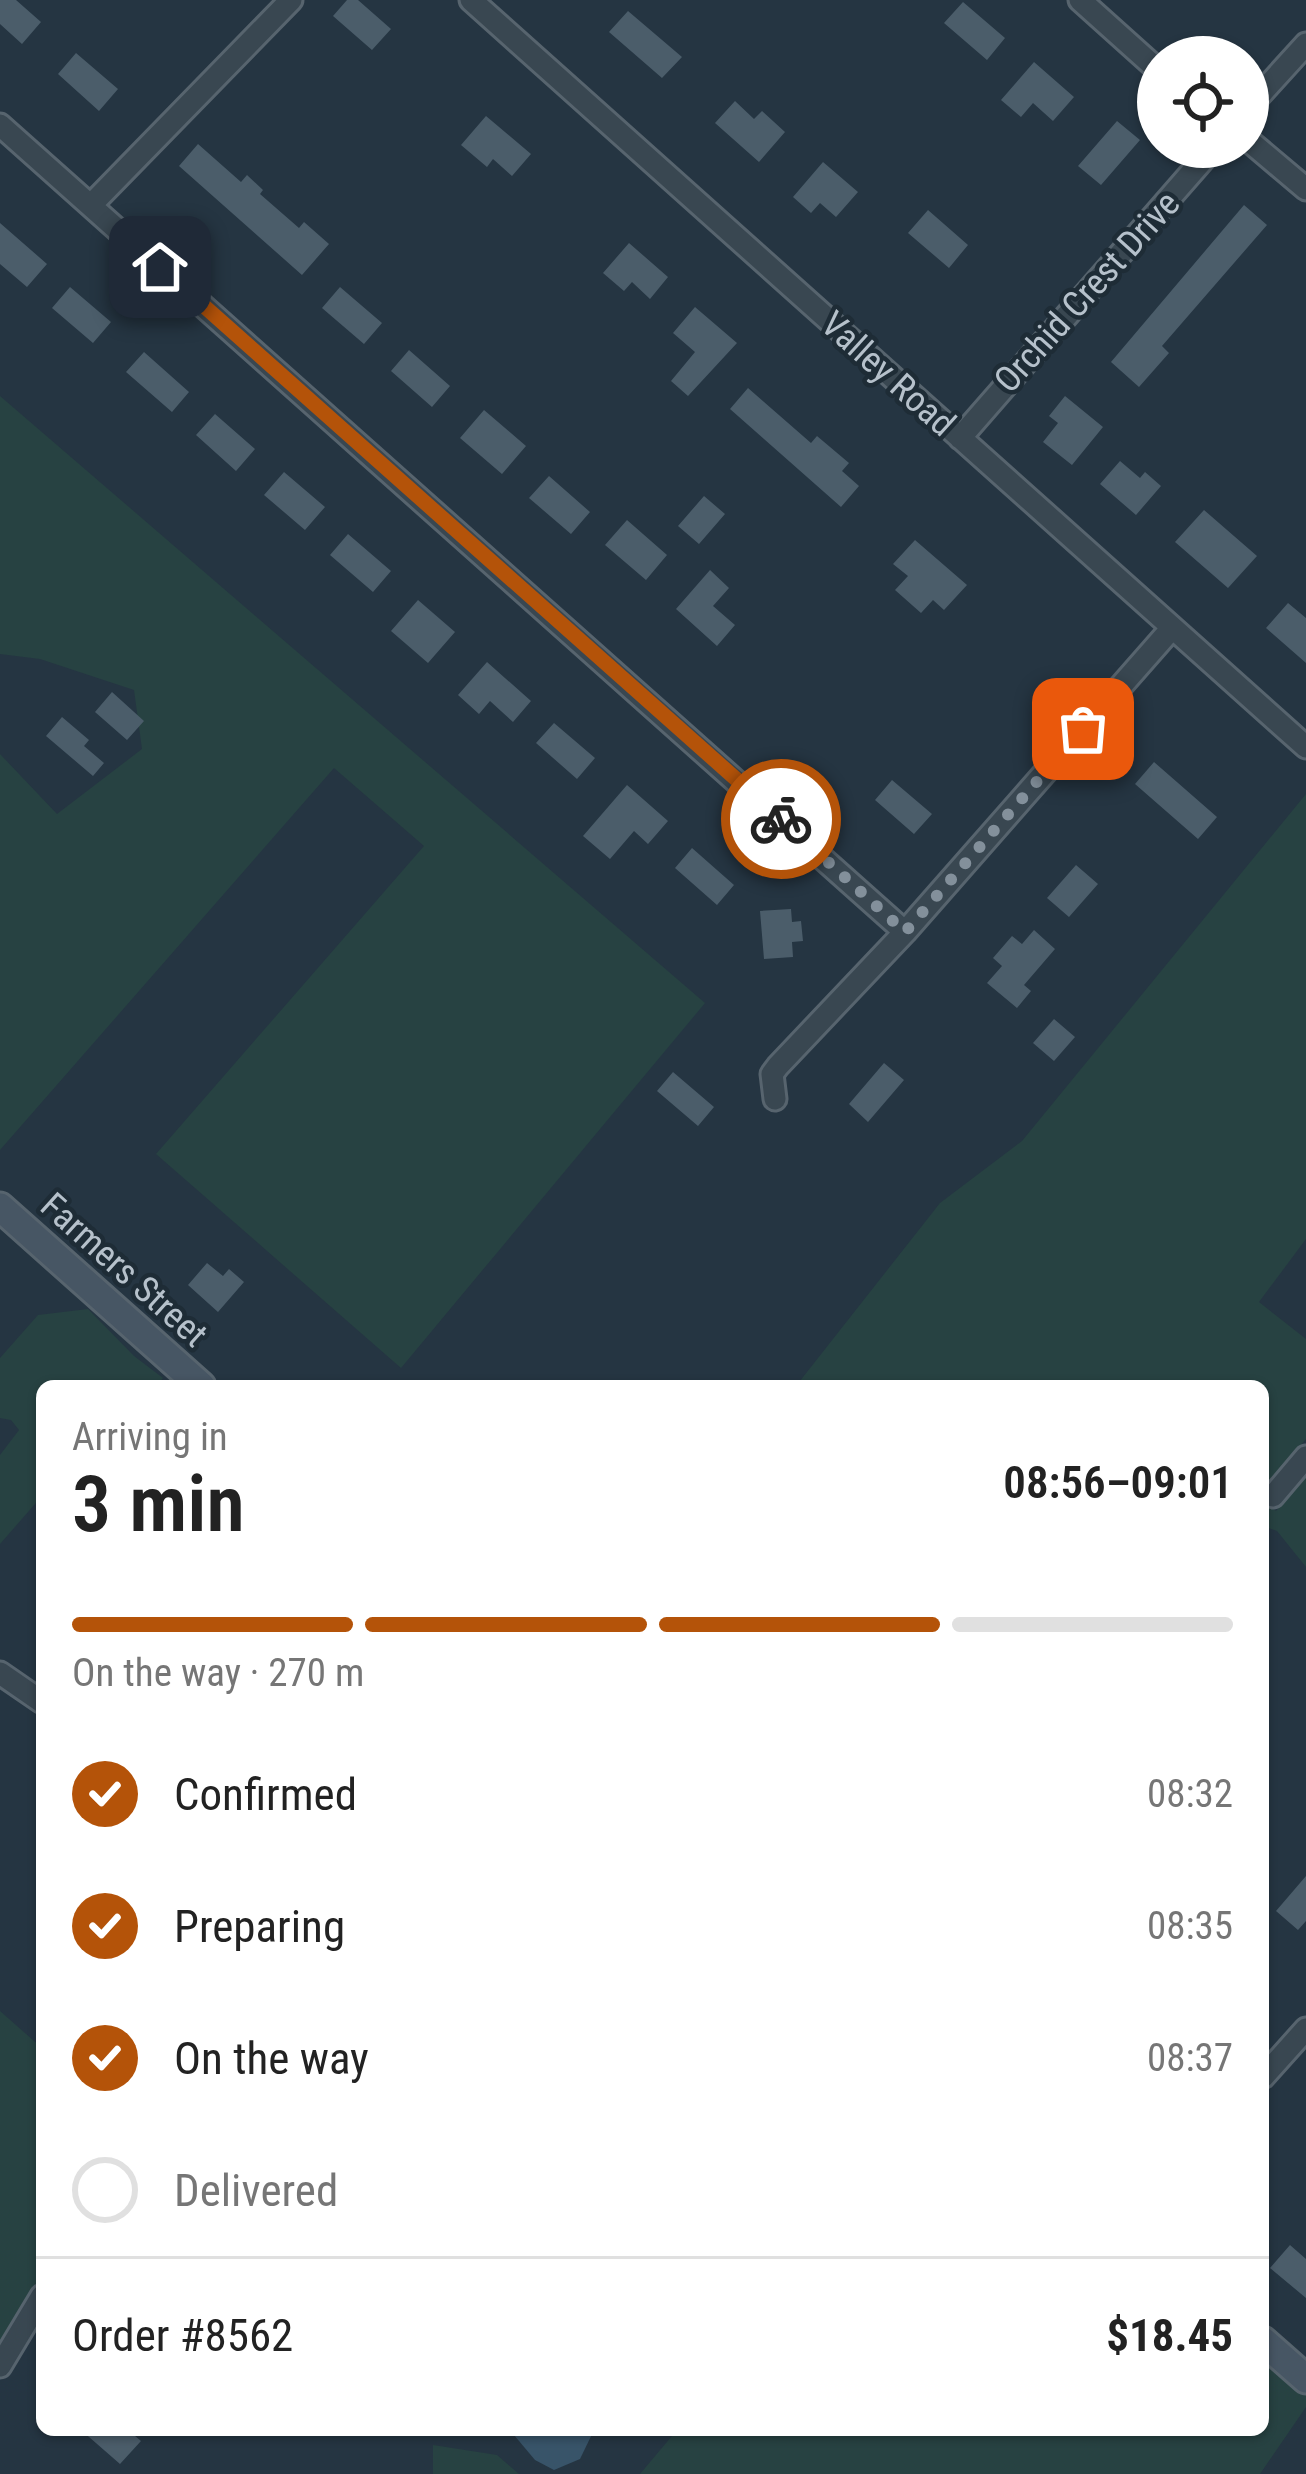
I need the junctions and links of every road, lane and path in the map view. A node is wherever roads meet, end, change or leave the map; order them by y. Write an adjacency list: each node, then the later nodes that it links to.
1 (291, 0): 11 (street)
2 (471, 0): 12 (street, Valley Road)
3 (1080, 0): 5 (street)
4 (1306, 44): 6 (street)
5 (1137, 51)
6 (1269, 85)
7 (0, 124): 11 (street)
8 (1269, 158): 10 (street)
9 (1196, 168): 12 (street, Orchid Crest Drive)
10 (1306, 189)
11 (91, 205): 15 (street)
12 (960, 438): 13 (street, Valley Road)
13 (1172, 628): 14 (street, Valley Road); 15 (street)
14 (1306, 747)
15 (905, 932): 16 (street)
16 (775, 1099)
17 (0, 1207): 18 (street, Farmers Street)
18 (194, 1380)
19 (1306, 1456): 20 (street)
20 (1273, 1496)
21 (0, 1672): 22 (street)
22 (36, 1698)
23 (1306, 2029): 24 (street)
24 (1269, 2070)
25 (36, 2306): 27 (street)
26 (1269, 2346): 28 (street)
27 (0, 2366)
28 (1306, 2379)

